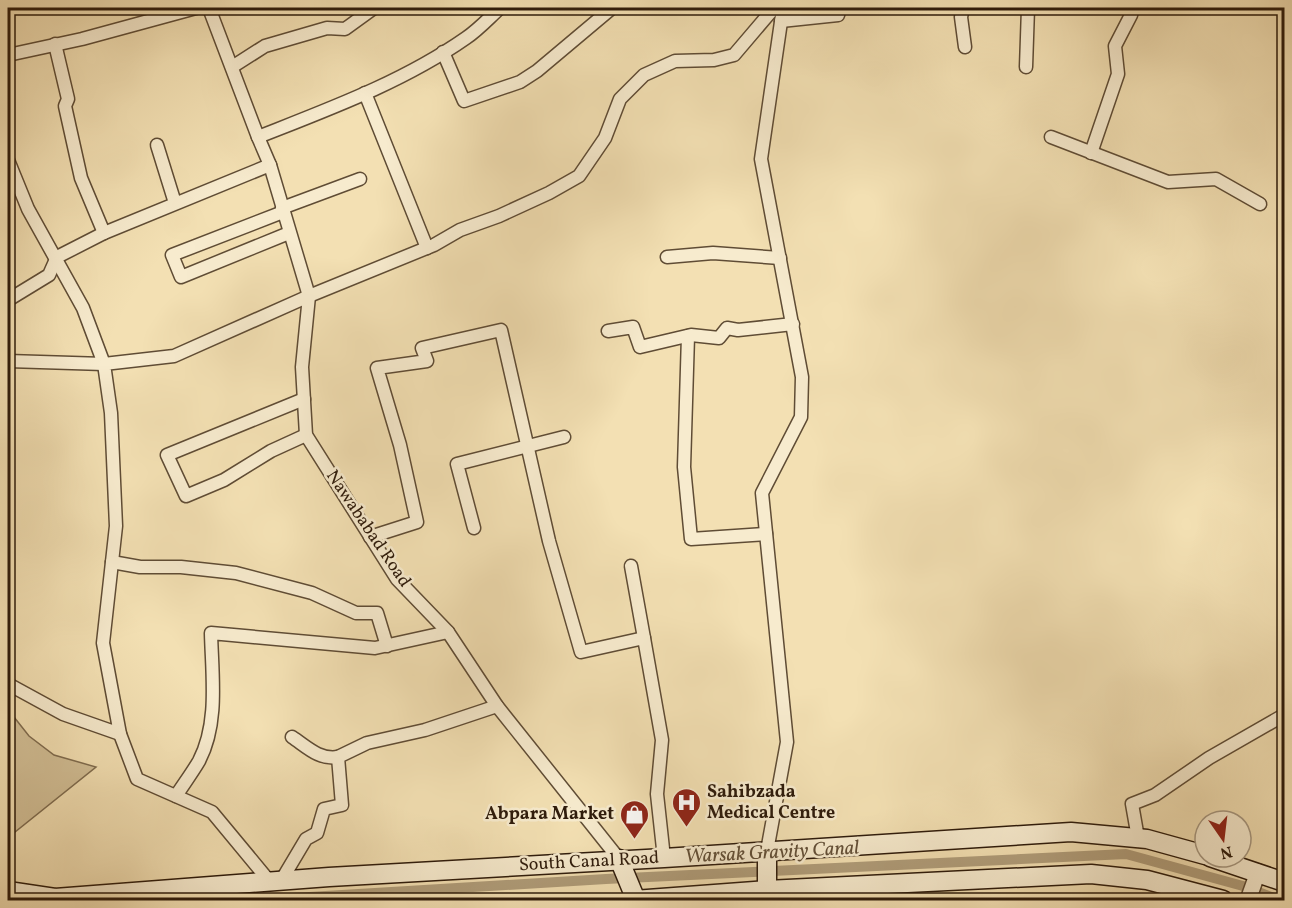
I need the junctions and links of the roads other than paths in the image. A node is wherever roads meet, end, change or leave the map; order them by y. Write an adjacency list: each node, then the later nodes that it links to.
1 (196, 8): 13 (street)
2 (209, 8): 17 (street)
3 (374, 8): 17 (street)
4 (500, 8): 15 (street)
5 (612, 8): 15 (street)
6 (774, 8): 32 (street)
7 (783, 8): 12 (street)
8 (840, 8): 12 (street)
9 (963, 8): 14 (street)
10 (1028, 8): 18 (street)
11 (1133, 8): 23 (street)
12 (781, 21): 35 (street)
13 (55, 44): 16 (street); 30 (street)
14 (965, 47)
15 (443, 52): 19 (street)
16 (8, 55)
17 (232, 67): 20 (street)
18 (1026, 68)
19 (365, 93): 20 (street); 32 (street)
20 (258, 137): 25 (street, Nawababad Road)
21 (1051, 137): 23 (street)
22 (157, 145): 27 (street)
23 (1091, 153): 28 (street)
24 (8, 164): 34 (street)
25 (270, 165): 27 (street); 29 (street, Nawababad Road)
26 (360, 179): 29 (street)
27 (174, 203): 30 (street)
28 (1260, 204)
29 (282, 210): 31 (street, Nawababad Road); 31 (street)
30 (104, 233): 34 (street)
31 (289, 233): 36 (street, Nawababad Road)
32 (427, 248): 36 (street)
33 (667, 256): 35 (street)
34 (57, 257): 37 (street); 42 (street)
35 (780, 258): 38 (street)
36 (309, 296): 42 (street); 43 (street, Nawababad Road)
37 (8, 300)
38 (793, 324): 40 (street); 48 (street)
39 (608, 331): 40 (street)
40 (688, 336): 48 (street)
41 (8, 361): 42 (street)
42 (104, 364): 50 (street)
43 (304, 399): 44 (street, Nawababad Road); 44 (street)
44 (306, 435): 49 (street, Nawababad Road)
45 (564, 437): 46 (street)
46 (527, 445): 47 (street); 49 (street); 53 (street)
47 (474, 528)
48 (766, 534): 64 (street)
49 (370, 537): 52 (street, Nawababad Road)
50 (112, 562): 54 (street); 58 (street)
51 (631, 566): 53 (street)
52 (448, 632): 54 (street); 56 (street, Nawababad Road)
53 (644, 638): 65 (street)
54 (387, 646): 61 (street)
55 (8, 684): 58 (street)
56 (497, 706): 60 (street); 66 (street, Nawababad Road)
57 (1284, 715): 62 (street)
58 (120, 734): 61 (street)
59 (292, 737): 60 (street)
60 (338, 757): 69 (street)
61 (176, 796): 69 (street)
62 (1138, 838): 63 (main road, South Canal Road); 64 (main road, South Canal Road)
63 (1193, 852)
64 (766, 853): 65 (main road, South Canal Road); 71 (main road)
65 (664, 858): 66 (main road, South Canal Road)
66 (621, 863): 69 (main road, South Canal Road); 73 (main road)
67 (1243, 869): 68 (main road)
68 (1257, 874): 70 (main road); 76 (street)
69 (276, 881): 72 (main road, South Canal Road)
70 (1284, 882)
71 (767, 890): 74 (main road); 75 (main road)
72 (8, 891)
73 (634, 896): 74 (main road)
74 (673, 900)
75 (1223, 900)
76 (1248, 900)

